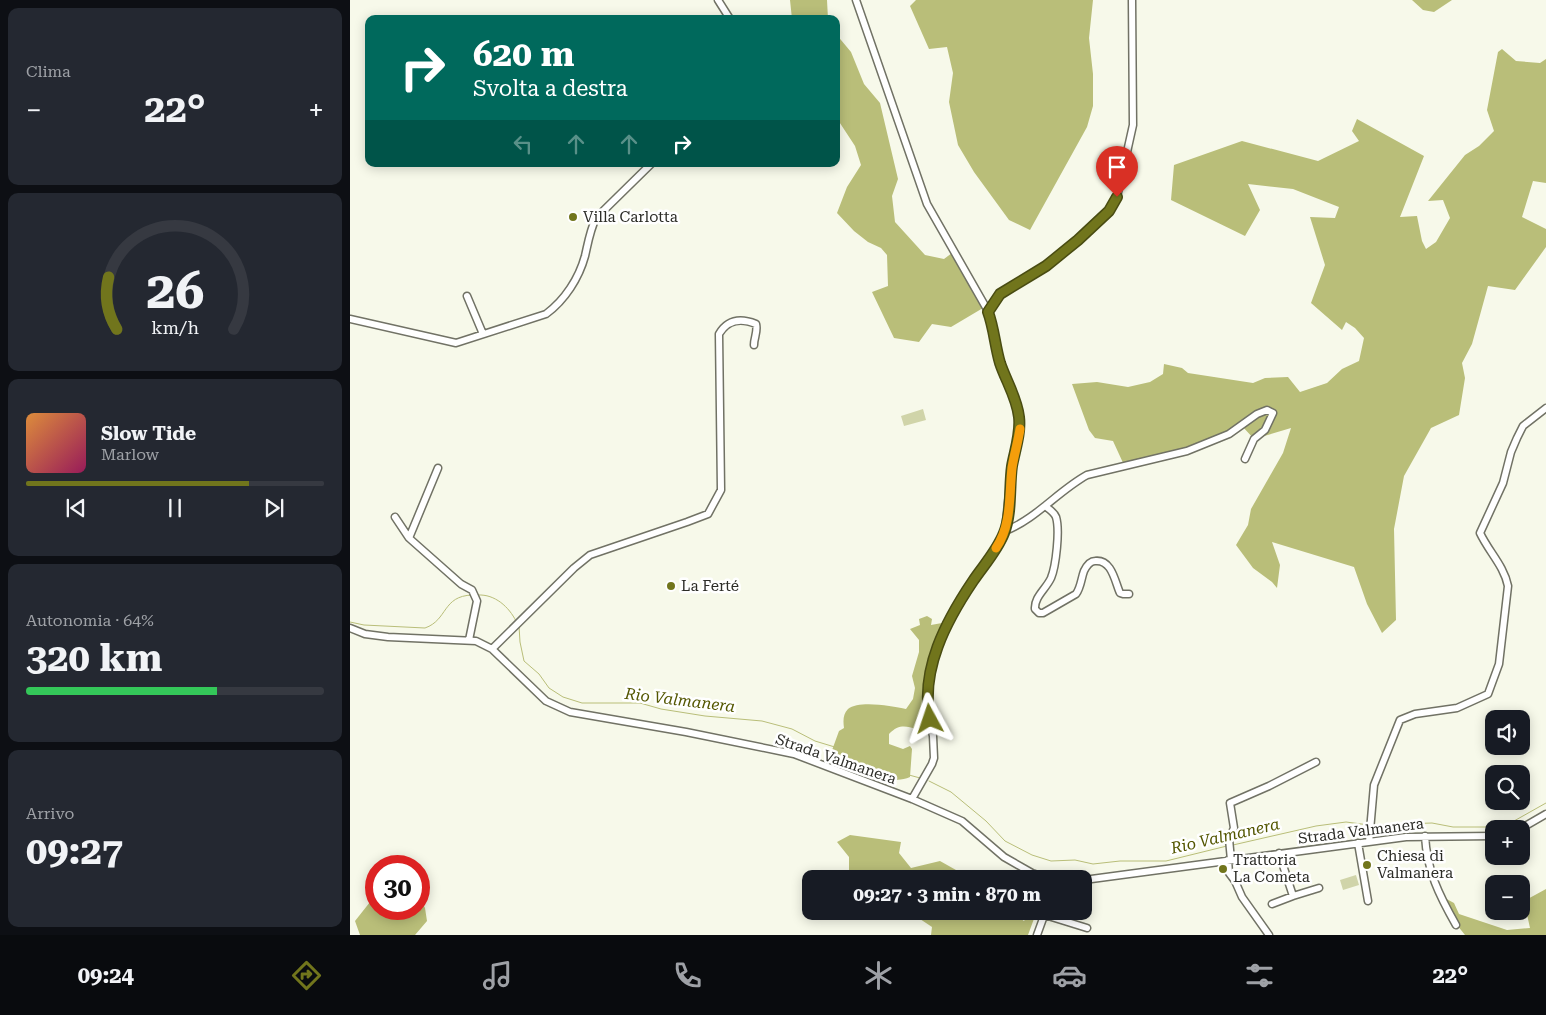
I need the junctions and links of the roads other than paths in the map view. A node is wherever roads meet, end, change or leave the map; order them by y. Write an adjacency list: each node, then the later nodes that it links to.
1 (718, 0): 4 (street)
2 (856, 0): 7 (street)
3 (1132, 0): 7 (street)
4 (727, 15)
5 (648, 167): 9 (street)
6 (467, 296): 9 (street)
7 (988, 312): 16 (street)
8 (350, 319): 9 (street)
9 (483, 334)
10 (754, 345): 21 (street)
11 (1546, 408): 28 (street)
12 (1245, 459): 14 (street)
13 (438, 468): 17 (street)
14 (1045, 506): 16 (street); 18 (street)
15 (395, 517): 17 (street)
16 (1005, 531): 23 (street)
17 (409, 538): 20 (street)
18 (1129, 594)
19 (350, 628): 20 (street, Strada Valmanera)
20 (468, 640): 21 (street, Strada Valmanera)
21 (492, 649): 23 (street, Strada Valmanera)
22 (1316, 762): 31 (street)
23 (912, 799): 32 (street, Strada Valmanera)
24 (1546, 814): 25 (street)
25 (1530, 823)
26 (1424, 836): 27 (street, Strada Valmanera); 28 (street, Strada Valmanera); 40 (street)
27 (1485, 836)
28 (1369, 842): 29 (street, Strada Valmanera)
29 (1358, 843): 30 (street, Strada Valmanera); 36 (street)
30 (1279, 853): 31 (street, Strada Valmanera); 35 (street)
31 (1230, 860): 33 (street, Strada Valmanera); 43 (street)
32 (1027, 870)
33 (1092, 879)
34 (1319, 888): 35 (street)
35 (1293, 896): 37 (street)
36 (1368, 901)
37 (1272, 904)
38 (1042, 920): 42 (street)
39 (1065, 920): 41 (street)
40 (1456, 926)
41 (1087, 928)
42 (1037, 935)
43 (1269, 935)

